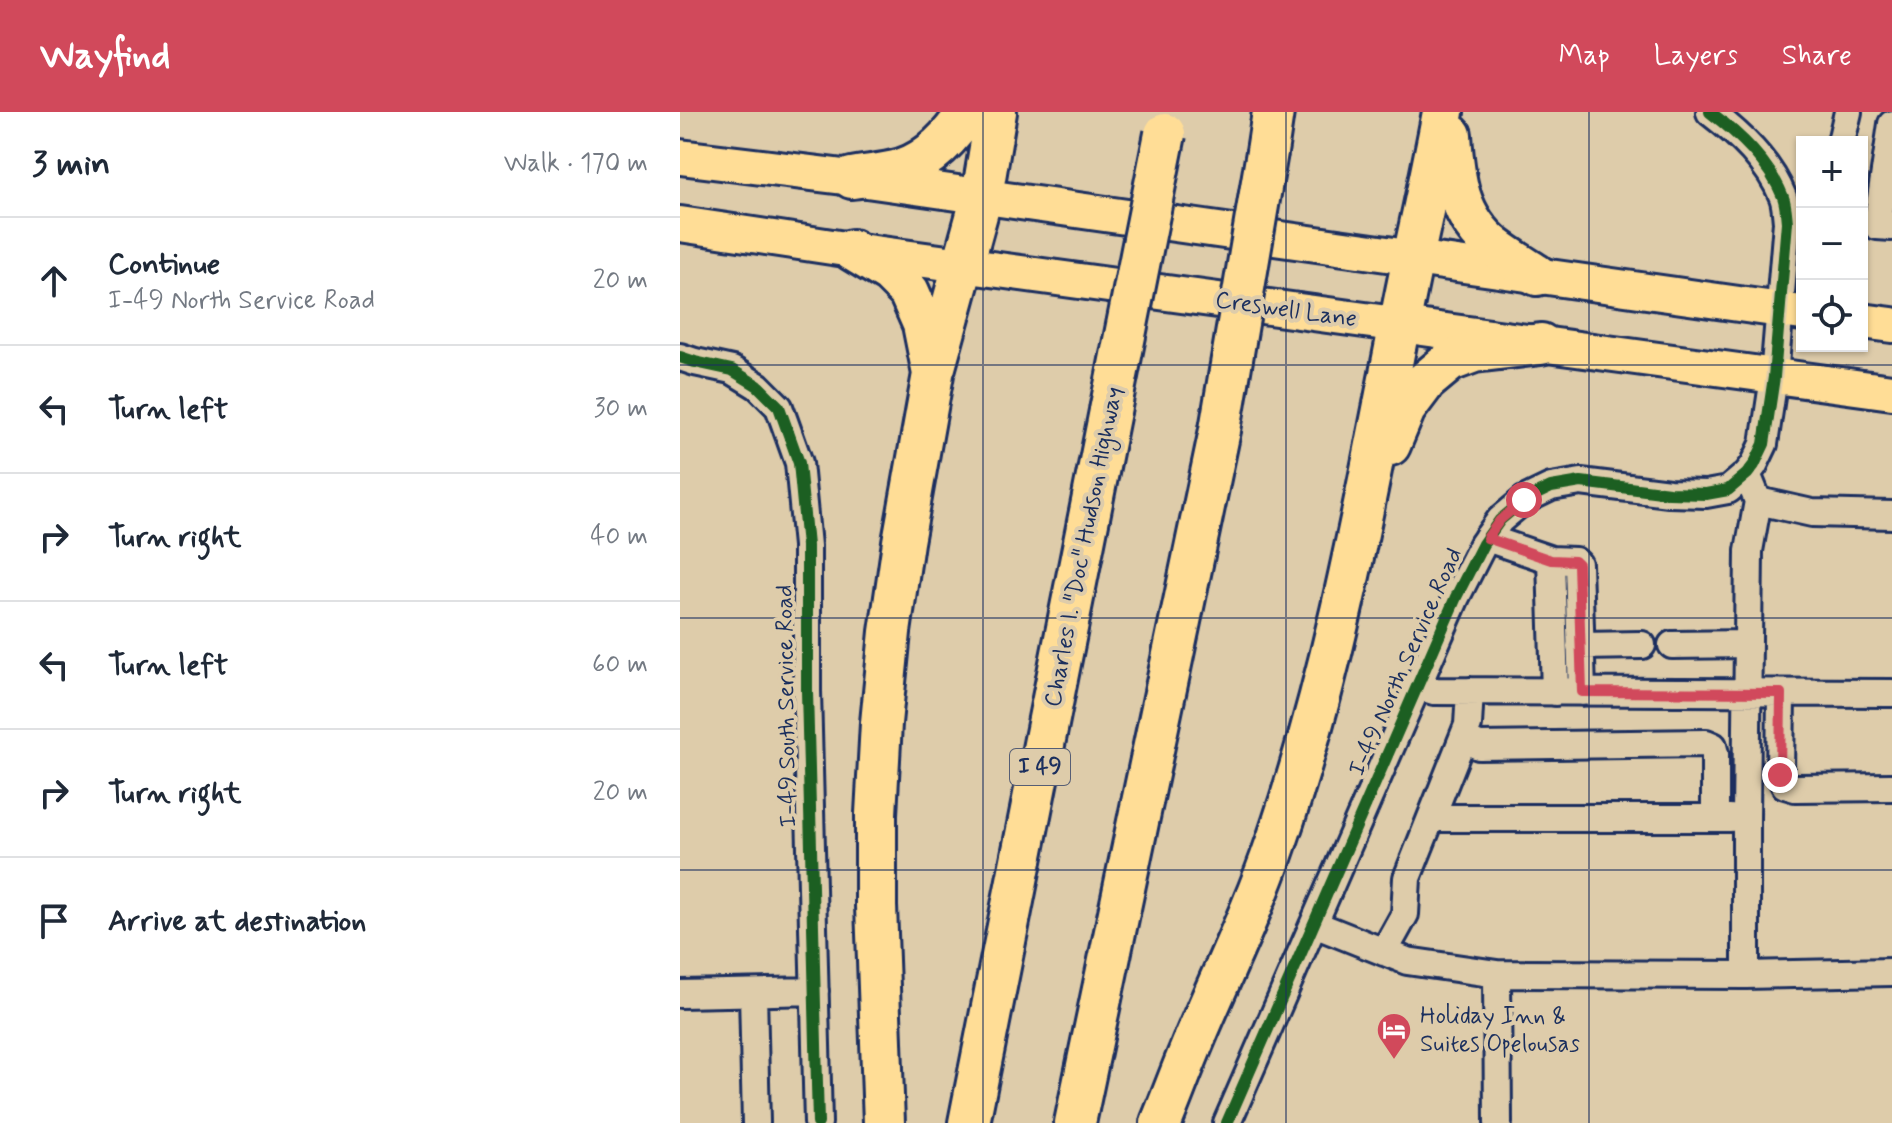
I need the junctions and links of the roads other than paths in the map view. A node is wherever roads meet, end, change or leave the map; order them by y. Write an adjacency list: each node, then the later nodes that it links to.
1 (967, 112): 11 (highway)
2 (996, 112): 12 (highway)
3 (1273, 112): 62 (highway, bridge)
4 (1446, 112): 17 (highway); 19 (highway)
5 (1710, 112): 13 (street)
6 (1848, 112): 9 (street)
7 (1167, 123): 61 (highway, Charles I. "Doc" Hudson Highway / I 49, bridge)
8 (1891, 133): 15 (street)
9 (1842, 136)
10 (680, 157): 11 (main road)
11 (852, 178): 12 (main road)
12 (982, 196): 17 (main road); 18 (highway)
13 (1794, 208): 20 (street)
14 (680, 224): 16 (main road, Creswell Lane)
15 (1892, 227)
16 (852, 250): 18 (main road, Creswell Lane); 26 (highway)
17 (1413, 258): 19 (main road); 22 (highway)
18 (963, 265): 22 (main road, Creswell Lane); 26 (highway)
19 (1537, 275): 20 (main road)
20 (1791, 311): 27 (street)
21 (1868, 322): 23 (main road)
22 (1399, 325): 24 (main road, Creswell Lane); 32 (highway)
23 (1892, 325)
24 (1541, 344): 27 (main road, Creswell Lane); 32 (highway)
25 (680, 357): 55 (street, I-49 South Service Road)
26 (933, 374): 60 (highway)
27 (1774, 377): 28 (main road, Creswell Lane); 29 (street)
28 (1892, 392)
29 (1747, 474): 30 (street); 33 (street, I-49 North Service Road)
30 (1758, 501): 31 (street); 35 (street)
31 (1892, 515)
32 (1360, 528): 63 (highway)
33 (1487, 538): 34 (street); 39 (street, I-49 North Service Road)
34 (1551, 560): 38 (street); 41 (street)
35 (1748, 644): 37 (street); 42 (street)
36 (1642, 645): 38 (street)
37 (1672, 645)
38 (1580, 646): 41 (street)
39 (1418, 686): 40 (street); 50 (street, I-49 North Service Road)
40 (1470, 691): 41 (street); 45 (street)
41 (1569, 692): 42 (street)
42 (1748, 692): 43 (street); 49 (street)
43 (1781, 693): 44 (street); 46 (street)
44 (1892, 693)
45 (1463, 739): 47 (street); 48 (street)
46 (1892, 787)
47 (1432, 816): 48 (street); 51 (street)
48 (1715, 818): 49 (street)
49 (1746, 818): 54 (street)
50 (1314, 924): 51 (street); 64 (street, I-49 North Service Road)
51 (1384, 952): 53 (street)
52 (1892, 972): 54 (street)
53 (1497, 974): 54 (street); 65 (street)
54 (1746, 975)
55 (815, 991): 56 (street); 59 (street, I-49 South Service Road)
56 (753, 993): 57 (street); 58 (street)
57 (680, 994)
58 (756, 1123)
59 (818, 1123)
60 (884, 1123)
61 (969, 1123)
62 (1075, 1123)
63 (1161, 1123)
64 (1227, 1123)
65 (1498, 1123)

